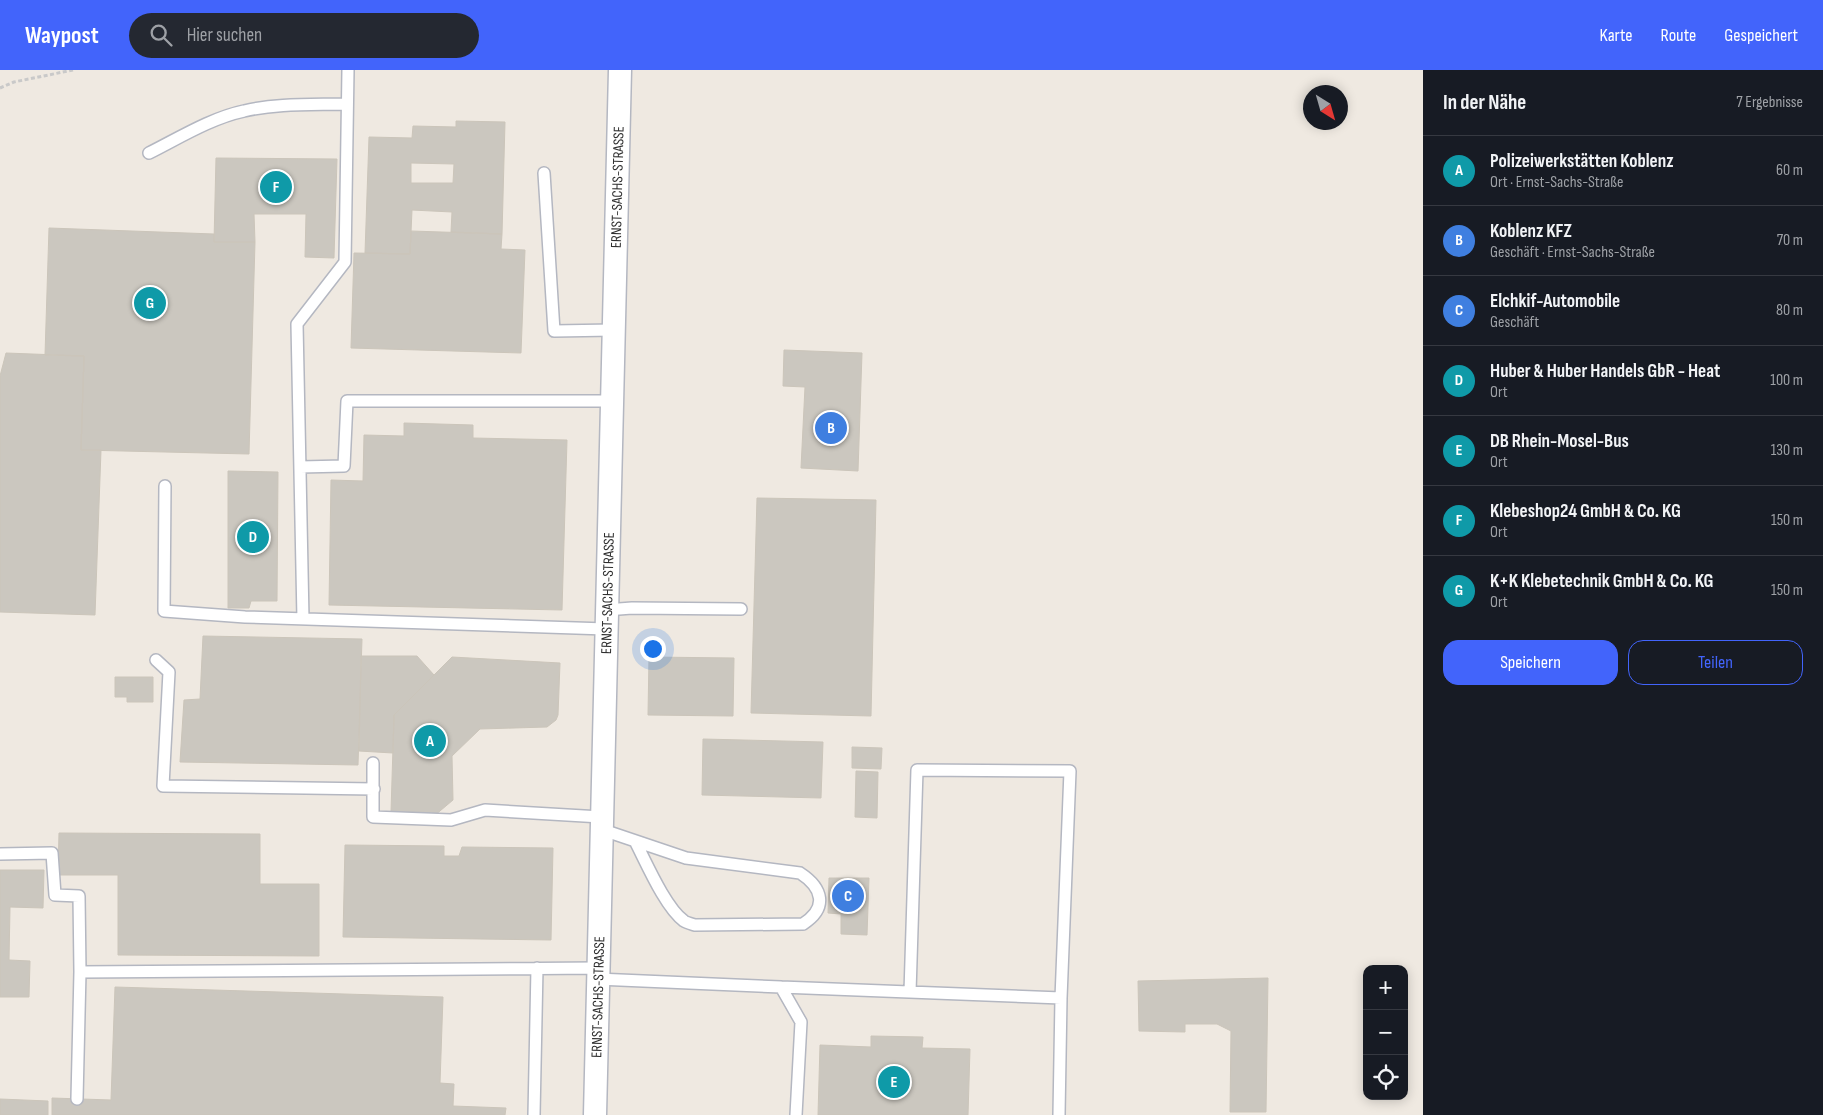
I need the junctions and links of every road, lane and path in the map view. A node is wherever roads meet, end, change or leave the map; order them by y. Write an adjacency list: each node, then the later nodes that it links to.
1 (73, 70): 4 (path)
2 (348, 70): 5 (lane)
3 (620, 70): 8 (street, ERNST-SACHS-STRASSE)
4 (0, 88)
5 (348, 104): 6 (lane); 10 (lane)
6 (149, 153)
7 (544, 173): 8 (lane)
8 (614, 330): 9 (street, ERNST-SACHS-STRASSE)
9 (612, 401): 10 (lane); 14 (street, ERNST-SACHS-STRASSE)
10 (300, 467): 13 (lane)
11 (165, 486): 13 (lane)
12 (741, 609): 14 (lane)
13 (303, 619): 14 (lane)
14 (606, 620): 18 (street, ERNST-SACHS-STRASSE)
15 (156, 660): 17 (lane)
16 (373, 763): 17 (lane)
17 (374, 788): 18 (lane)
18 (601, 823): 19 (lane); 23 (street, ERNST-SACHS-STRASSE)
19 (635, 840): 19 (lane)
20 (0, 854): 22 (lane)
21 (537, 968): 22 (lane); 23 (lane); 28 (lane)
22 (80, 972): 27 (lane)
23 (597, 974): 24 (lane); 29 (street, ERNST-SACHS-STRASSE)
24 (781, 986): 25 (lane); 30 (lane)
25 (910, 992): 26 (lane); 26 (lane)
26 (1061, 998): 31 (lane)
27 (77, 1099)
28 (534, 1115)
29 (595, 1115)
30 (796, 1115)
31 (1058, 1115)

